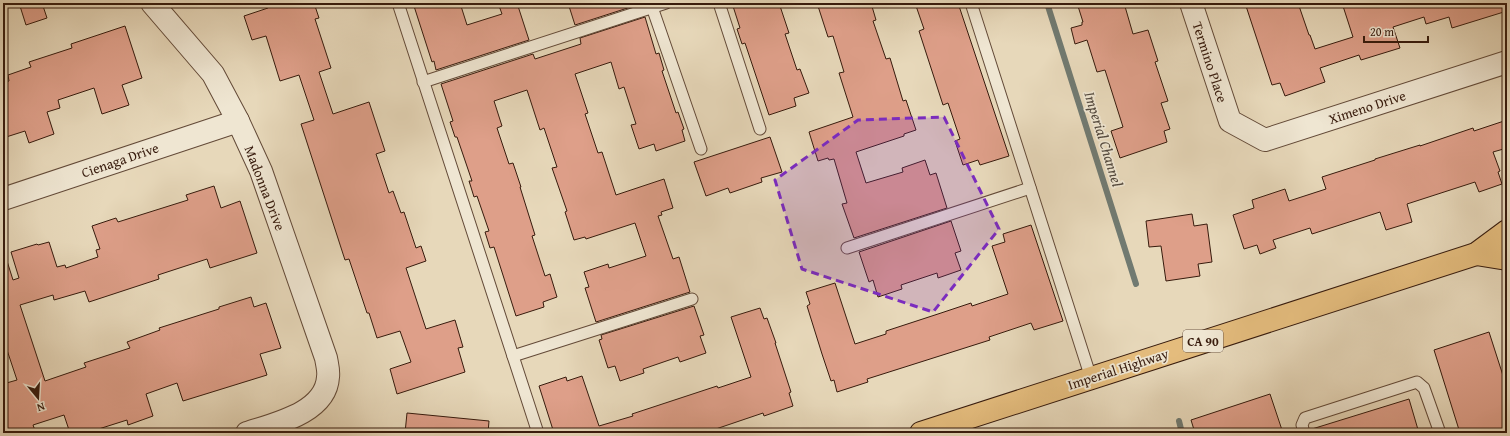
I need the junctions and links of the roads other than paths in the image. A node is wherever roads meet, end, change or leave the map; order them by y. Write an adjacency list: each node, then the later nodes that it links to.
1 (152, 3): 10 (street, Madonna Drive)
2 (398, 3): 9 (lane)
3 (666, 3): 7 (lane)
4 (720, 3): 12 (lane)
5 (971, 3): 14 (lane)
6 (1191, 3): 11 (street, Termino Place)
7 (652, 7): 9 (lane); 13 (lane)
8 (1507, 62): 11 (street, Ximeno Drive)
9 (423, 82): 21 (lane)
10 (238, 121): 15 (street, Cienaga Drive); 24 (street, Madonna Drive)
11 (1230, 121)
12 (760, 129)
13 (700, 150)
14 (1030, 188): 17 (lane); 22 (lane)
15 (3, 200)
16 (1507, 231): 18 (main road, Imperial Highway / CA 90)
17 (847, 248)
18 (1476, 254): 19 (main road, Imperial Highway / CA 90); 22 (main road, Imperial Highway / CA 90)
19 (1507, 259)
20 (692, 299): 21 (lane)
21 (513, 356): 25 (lane)
22 (1091, 378): 23 (main road, Imperial Highway / CA 90)
23 (928, 432)
24 (246, 433)
25 (538, 433)
26 (1304, 433): 27 (lane)
27 (1440, 433)

